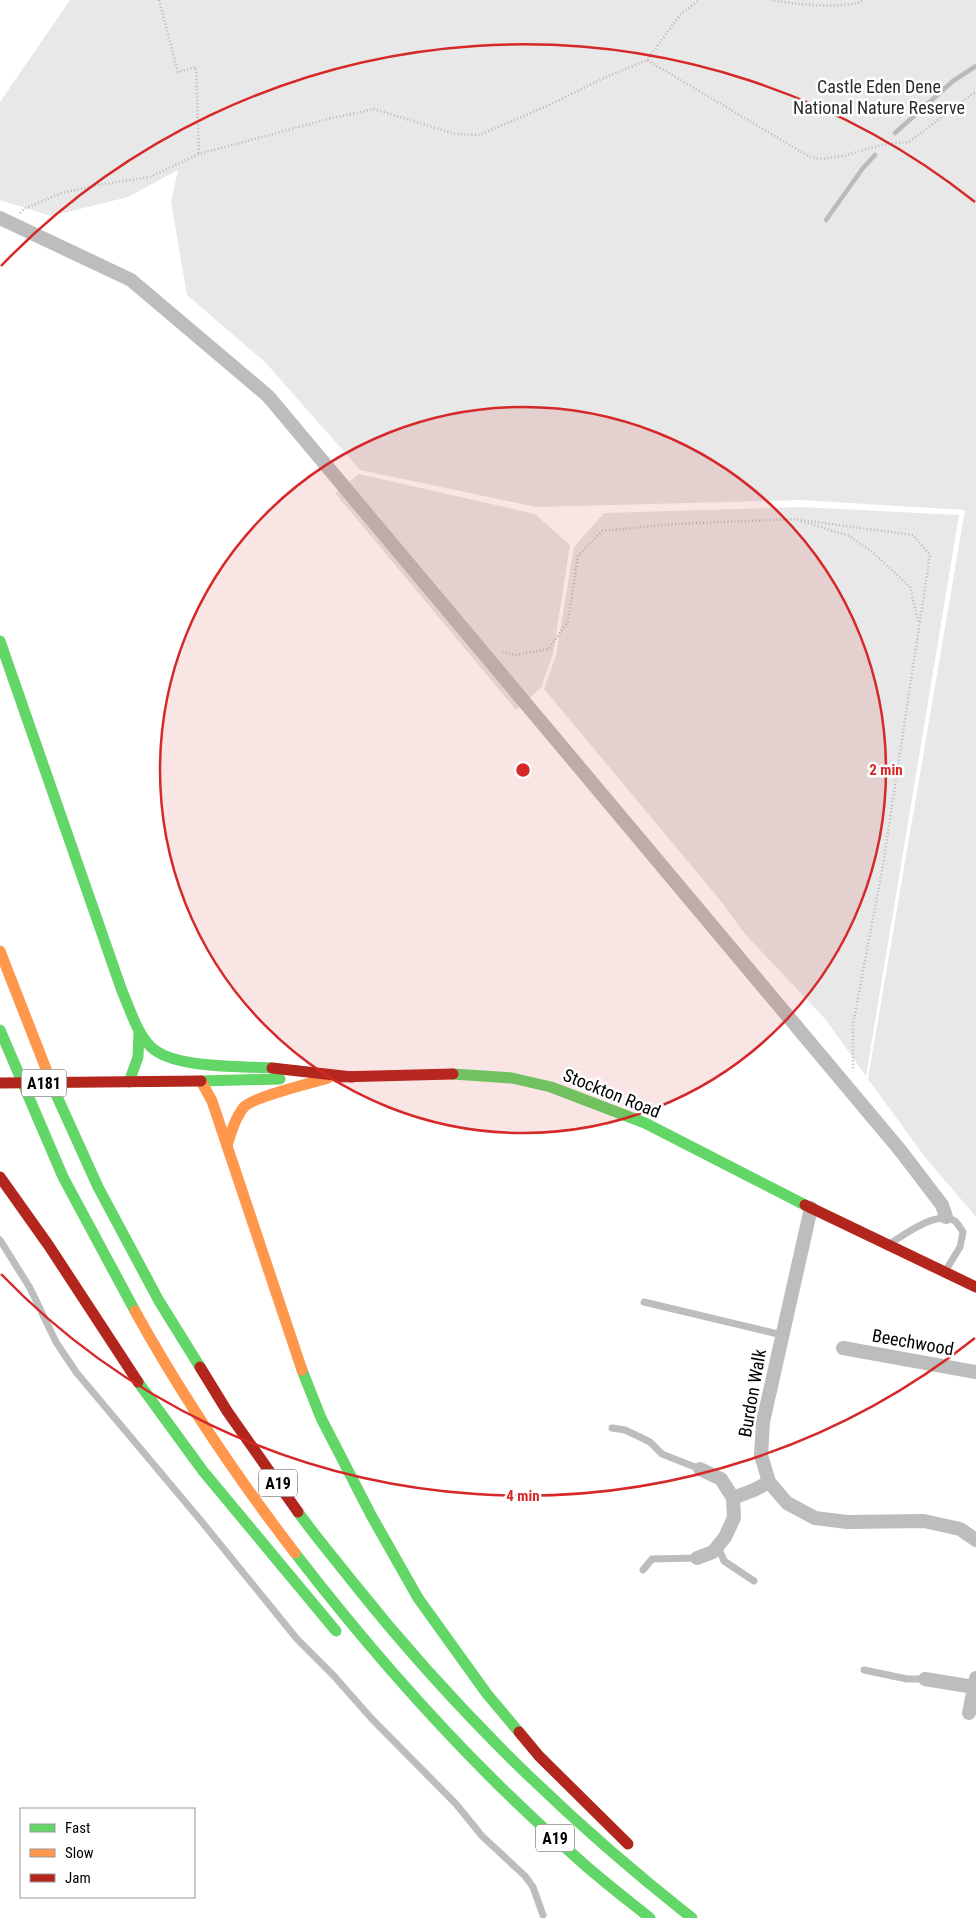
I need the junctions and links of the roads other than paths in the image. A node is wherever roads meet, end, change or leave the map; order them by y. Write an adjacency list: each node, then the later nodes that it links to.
1 (5, 220): 14 (street)
2 (0, 641): 5 (main road)
3 (0, 951): 42 (main road, A19)
4 (0, 1030): 38 (main road, A19)
5 (138, 1031): 6 (main road); 8 (main road)
6 (352, 1077): 7 (main road, Stockton Road); 13 (main road, Stockton Road)
7 (328, 1078): 9 (main road, Stockton Road); 11 (main road)
8 (129, 1082): 9 (main road, A181); 10 (main road, A181)
9 (200, 1082): 11 (main road)
10 (0, 1083)
11 (227, 1146): 39 (main road)
12 (0, 1177): 32 (main road)
13 (812, 1208): 16 (main road, Stockton Road); 20 (street, Burdon Walk)
14 (946, 1217): 16 (lane); 17 (lane)
15 (0, 1240): 41 (lane)
16 (888, 1245): 17 (main road, Stockton Road)
17 (945, 1272): 18 (main road, Stockton Road)
18 (976, 1287)
19 (644, 1302): 20 (lane)
20 (782, 1335): 25 (street, Burdon Walk)
21 (843, 1348): 22 (street, Beechwood)
22 (976, 1372)
23 (612, 1428): 24 (lane)
24 (700, 1469): 26 (street)
25 (769, 1482): 26 (street); 27 (street, Burdon Walk)
26 (732, 1498): 28 (street)
27 (976, 1540)
28 (717, 1546): 29 (street); 31 (lane)
29 (697, 1558): 30 (lane)
30 (643, 1570)
31 (754, 1580)
32 (343, 1639)
33 (864, 1670): 34 (lane)
34 (925, 1679): 35 (street)
35 (975, 1682): 37 (street)
36 (409, 1708): 38 (main road)
37 (969, 1713)
38 (466, 1751): 43 (main road, A19)
39 (633, 1849)
40 (681, 1894): 42 (main road)
41 (543, 1915)
42 (697, 1915)
43 (650, 1918)

